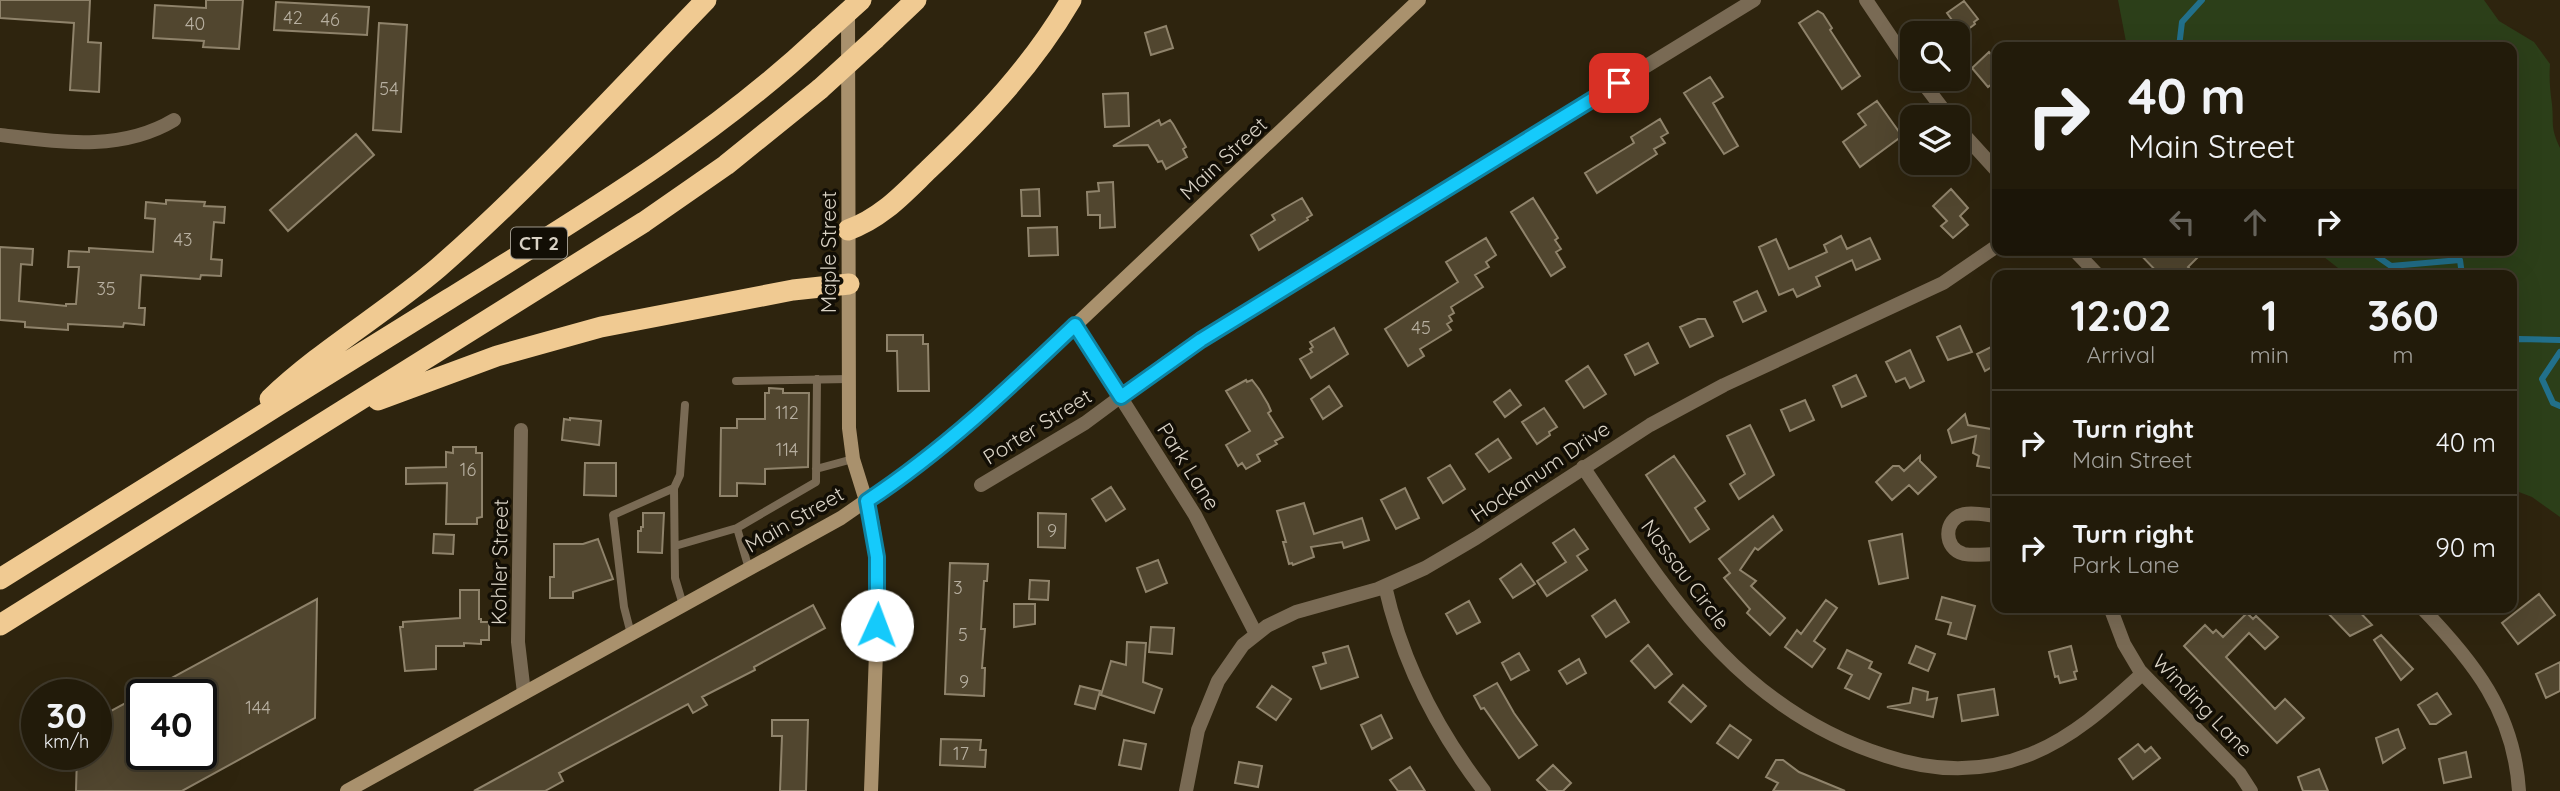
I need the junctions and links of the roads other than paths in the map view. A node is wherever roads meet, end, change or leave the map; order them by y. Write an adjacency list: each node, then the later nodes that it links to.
1 (706, 0): 28 (highway)
2 (849, 0): 16 (main road, Maple Street)
3 (861, 0): 28 (highway, CT 2, bridge)
4 (916, 0): 27 (highway, CT 2, bridge)
5 (1071, 0): 16 (highway)
6 (1419, 0): 21 (main road, Main Street)
7 (1754, 0): 25 (street, Porter Street)
8 (1866, 0): 9 (street)
9 (1900, 50)
10 (1929, 91): 11 (street)
11 (1940, 105)
12 (174, 120): 13 (street)
13 (0, 135)
14 (1970, 141): 15 (street)
15 (1992, 165)
16 (849, 230): 20 (main road, Maple Street)
17 (1992, 249): 31 (street, Hockanum Drive)
18 (2080, 256): 19 (street)
19 (2093, 270)
20 (849, 284): 23 (main road, Maple Street); 27 (highway)
21 (1075, 325): 25 (street, Park Lane); 35 (main road, Main Street)
22 (817, 379): 23 (lane); 24 (lane); 32 (lane)
23 (849, 379): 30 (main road, Maple Street)
24 (736, 381)
25 (1121, 397): 33 (street, Porter Street); 48 (street, Park Lane)
26 (685, 405): 34 (lane)
27 (340, 413): 46 (highway, CT 2)
28 (243, 428): 41 (highway, CT 2)
29 (522, 430): 50 (street, Kohler Street)
30 (853, 459): 32 (lane); 35 (main road, Maple Street)
31 (1583, 467): 42 (street, Hockanum Drive); 49 (street, Nassau Circle)
32 (816, 468): 37 (lane)
33 (981, 485)
34 (674, 488): 38 (lane); 47 (lane)
35 (867, 501): 40 (main road, Main Street); 52 (main road, Maple Street)
36 (1992, 515): 39 (street)
37 (737, 528): 38 (lane); 40 (lane)
38 (675, 547): 43 (lane)
39 (1992, 554)
40 (749, 569): 43 (main road, Main Street)
41 (0, 579)
42 (1385, 586): 48 (street, Hockanum Drive); 54 (street)
43 (683, 605): 47 (main road, Main Street)
44 (2112, 613): 49 (street, Winding Lane)
45 (2426, 613): 56 (street)
46 (0, 625)
47 (631, 634): 50 (main road, Main Street)
48 (1256, 634): 53 (street, Hockanum Drive)
49 (2142, 674): 55 (street, Winding Lane)
50 (524, 693): 51 (main road, Main Street)
51 (347, 791)
52 (871, 791)
53 (1186, 791)
54 (1484, 791)
55 (2251, 791)
56 (2519, 791)

